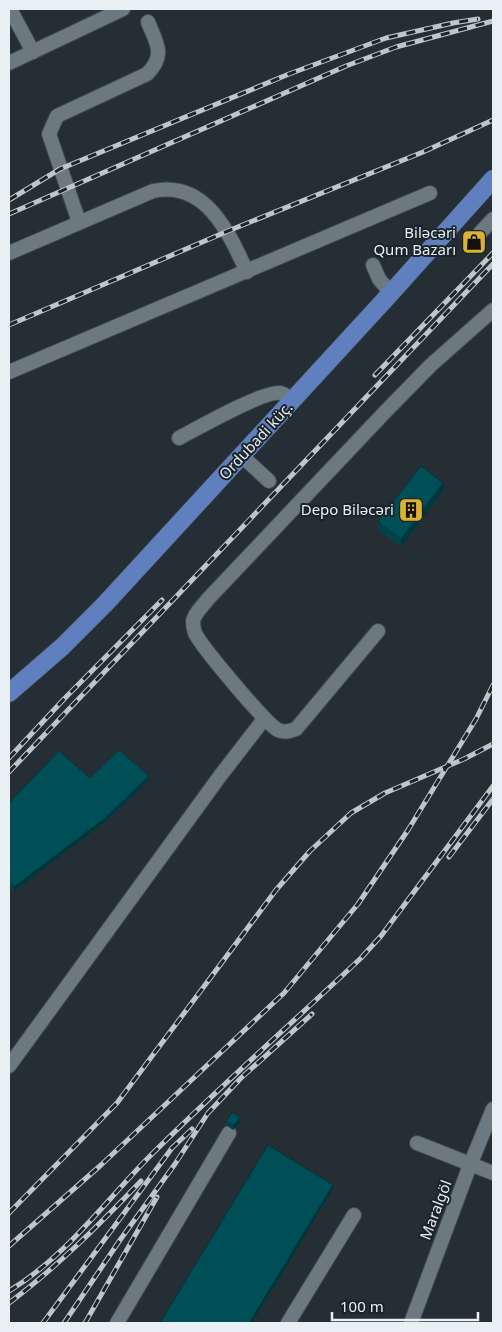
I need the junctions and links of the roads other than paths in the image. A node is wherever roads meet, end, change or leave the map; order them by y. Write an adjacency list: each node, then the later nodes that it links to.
1 (10, 9): 4 (street)
2 (124, 9): 4 (street)
3 (148, 22): 9 (street)
4 (34, 52): 5 (street)
5 (9, 63)
6 (493, 178): 14 (main road, Ordubadi küç.)
7 (430, 194): 13 (street)
8 (493, 219): 10 (street)
9 (79, 222): 11 (street); 13 (street)
10 (480, 233)
11 (9, 253)
12 (373, 265): 14 (street)
13 (248, 272): 16 (street)
14 (391, 293): 17 (main road, Ordubadi küç.)
15 (493, 310): 23 (street)
16 (9, 372)
17 (293, 401): 18 (street); 19 (main road, Ordubadi küç.)
18 (179, 438)
19 (242, 456): 20 (street); 22 (main road, Ordubadi küç.)
20 (269, 481)
21 (378, 631): 23 (street)
22 (9, 693)
23 (264, 719): 24 (street)
24 (9, 1066)
25 (493, 1109): 28 (street, Maralgöl)
26 (229, 1133): 31 (street)
27 (417, 1143): 28 (street)
28 (470, 1165): 29 (street); 33 (street, Maralgöl)
29 (493, 1173)
30 (354, 1215): 32 (street)
31 (117, 1323)
32 (288, 1323)
33 (411, 1323)

